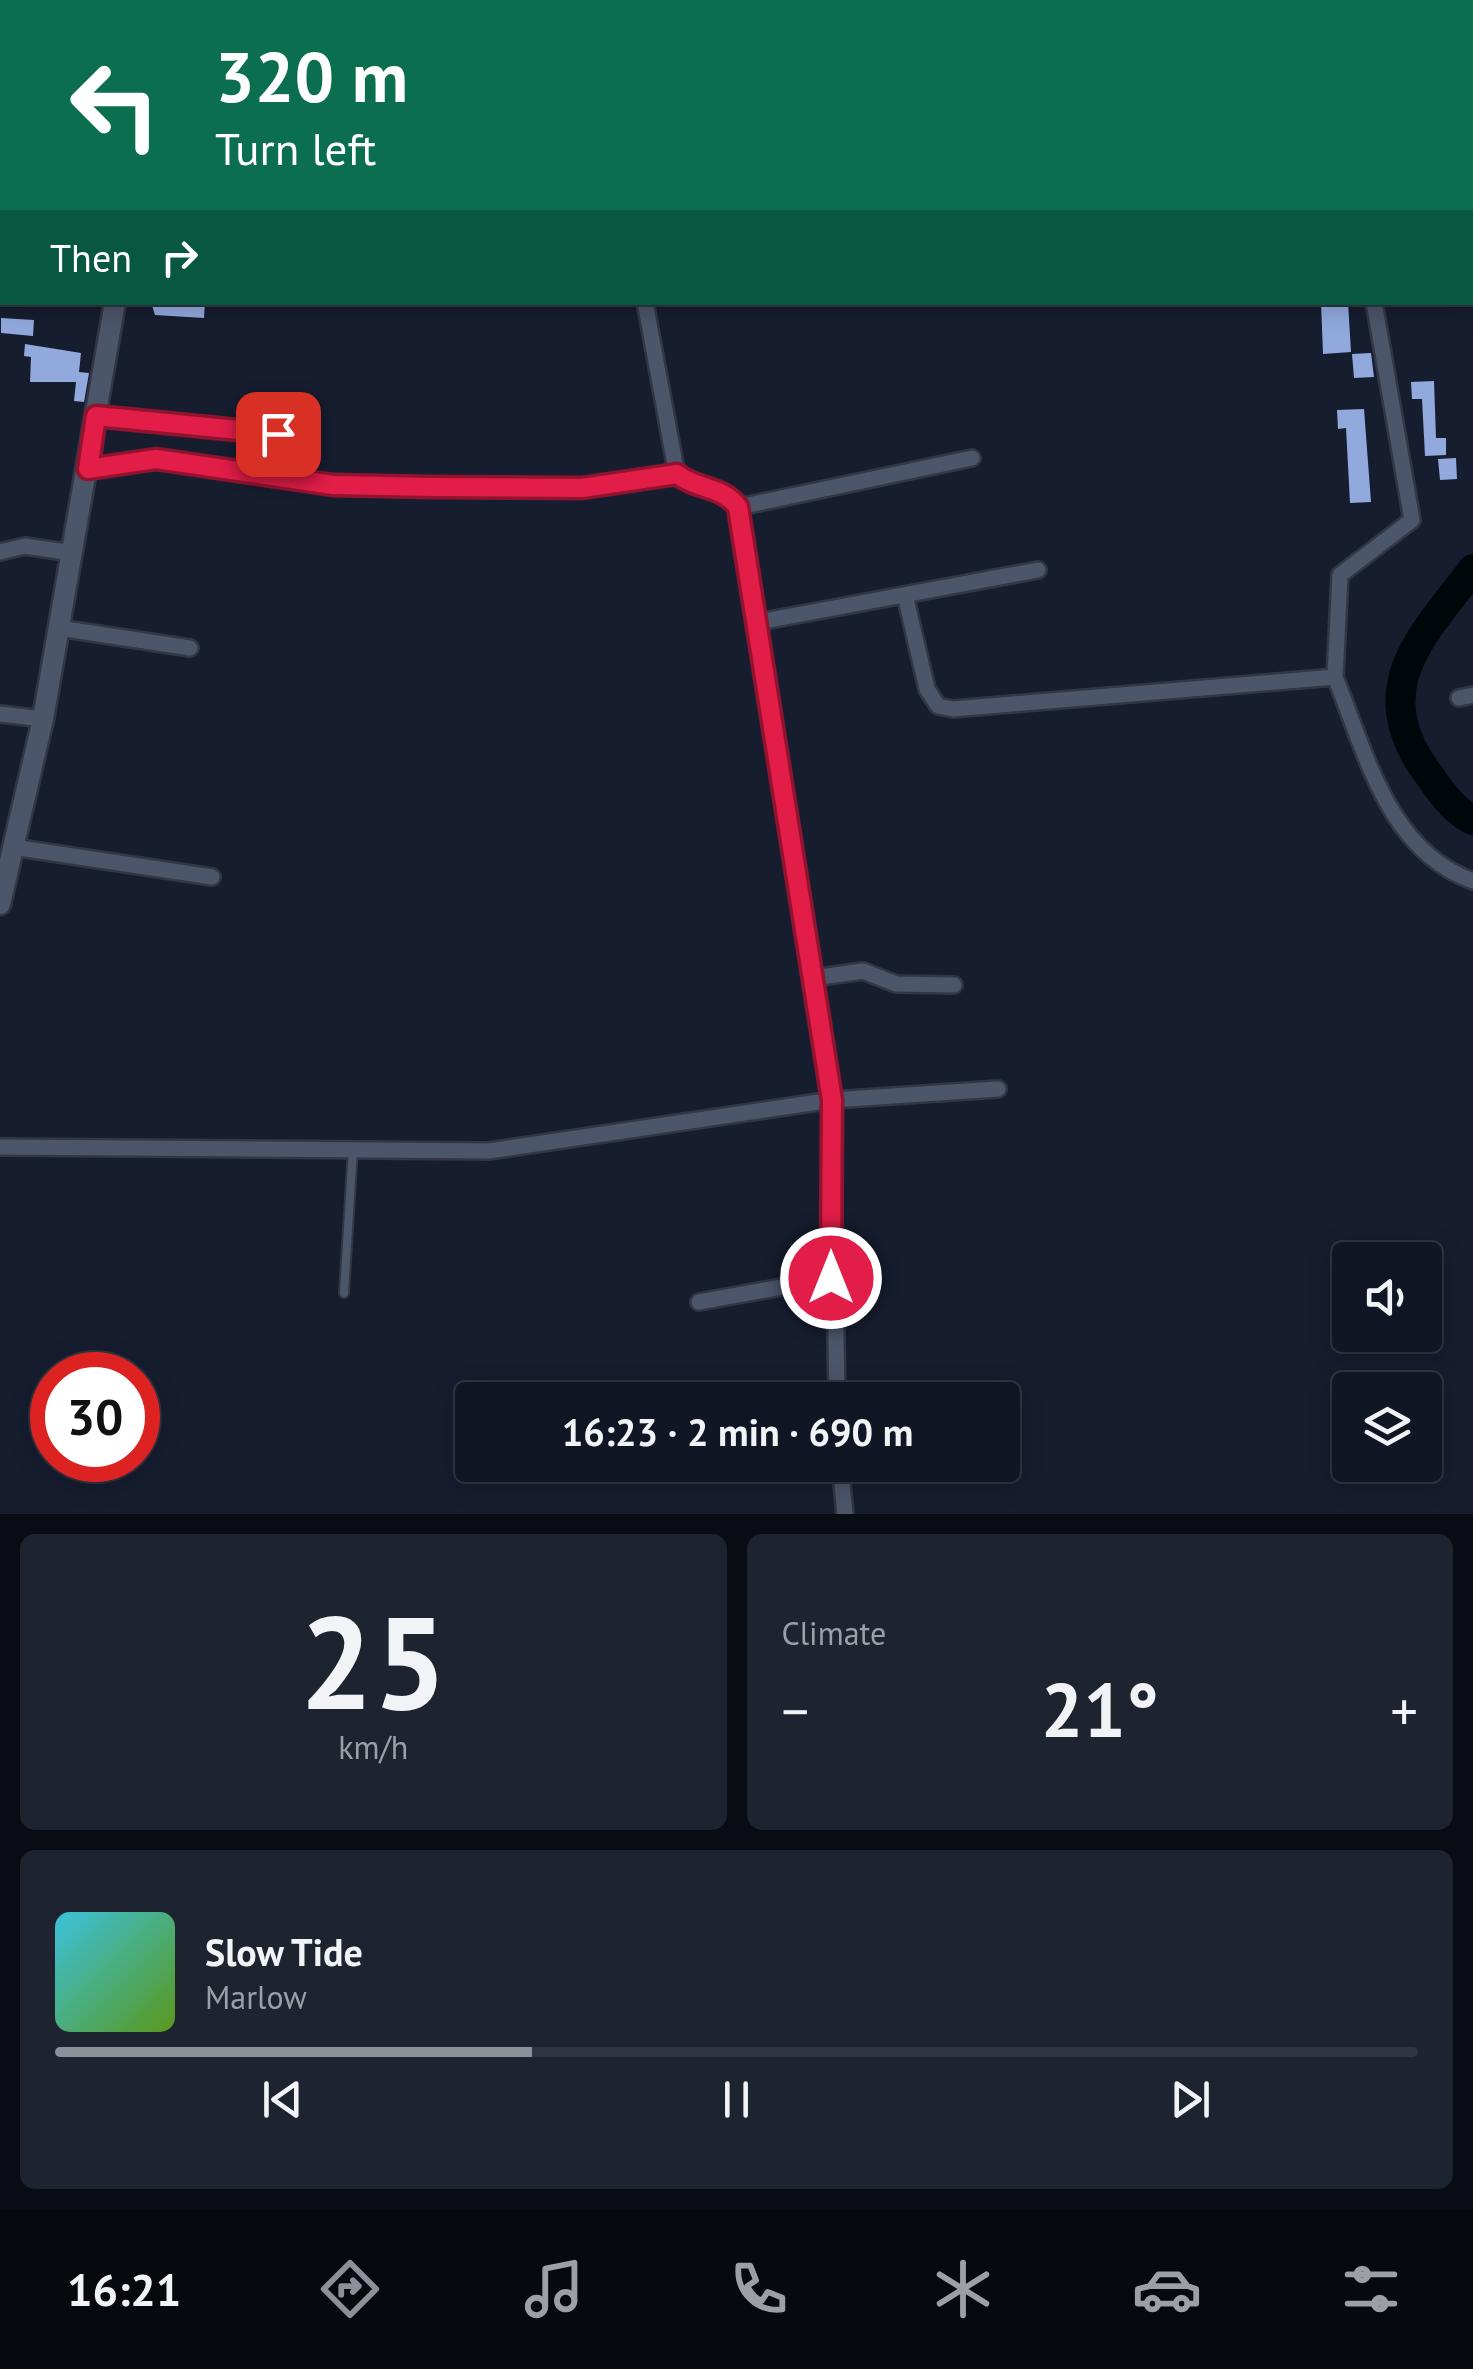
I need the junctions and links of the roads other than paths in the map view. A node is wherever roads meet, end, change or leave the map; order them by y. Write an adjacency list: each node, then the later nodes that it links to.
1 (114, 305): 4 (street)
2 (646, 305): 8 (street)
3 (1375, 305): 17 (street)
4 (96, 416): 5 (street); 7 (street)
5 (278, 434)
6 (972, 458): 9 (street)
7 (88, 469): 8 (street); 11 (street)
8 (677, 474): 9 (street)
9 (738, 507): 14 (street)
10 (0, 552): 11 (street)
11 (72, 553): 15 (street)
12 (1038, 570): 13 (street)
13 (905, 594): 14 (street); 17 (street)
14 (758, 622): 24 (street)
15 (59, 628): 16 (street); 19 (street)
16 (190, 648)
17 (1335, 677): 22 (street)
18 (0, 714): 19 (street)
19 (43, 719): 20 (street)
20 (13, 847): 21 (street); 23 (street)
21 (212, 877)
22 (1473, 881)
23 (0, 904)
24 (813, 978): 25 (street); 27 (street)
25 (954, 985)
26 (998, 1088): 27 (street)
27 (832, 1100): 29 (street); 30 (street)
28 (0, 1147): 29 (street)
29 (353, 1149): 31 (lane)
30 (831, 1278): 32 (street); 33 (street)
31 (344, 1292)
32 (699, 1302)
33 (836, 1382)
34 (842, 1482): 35 (street)
35 (845, 1514)

